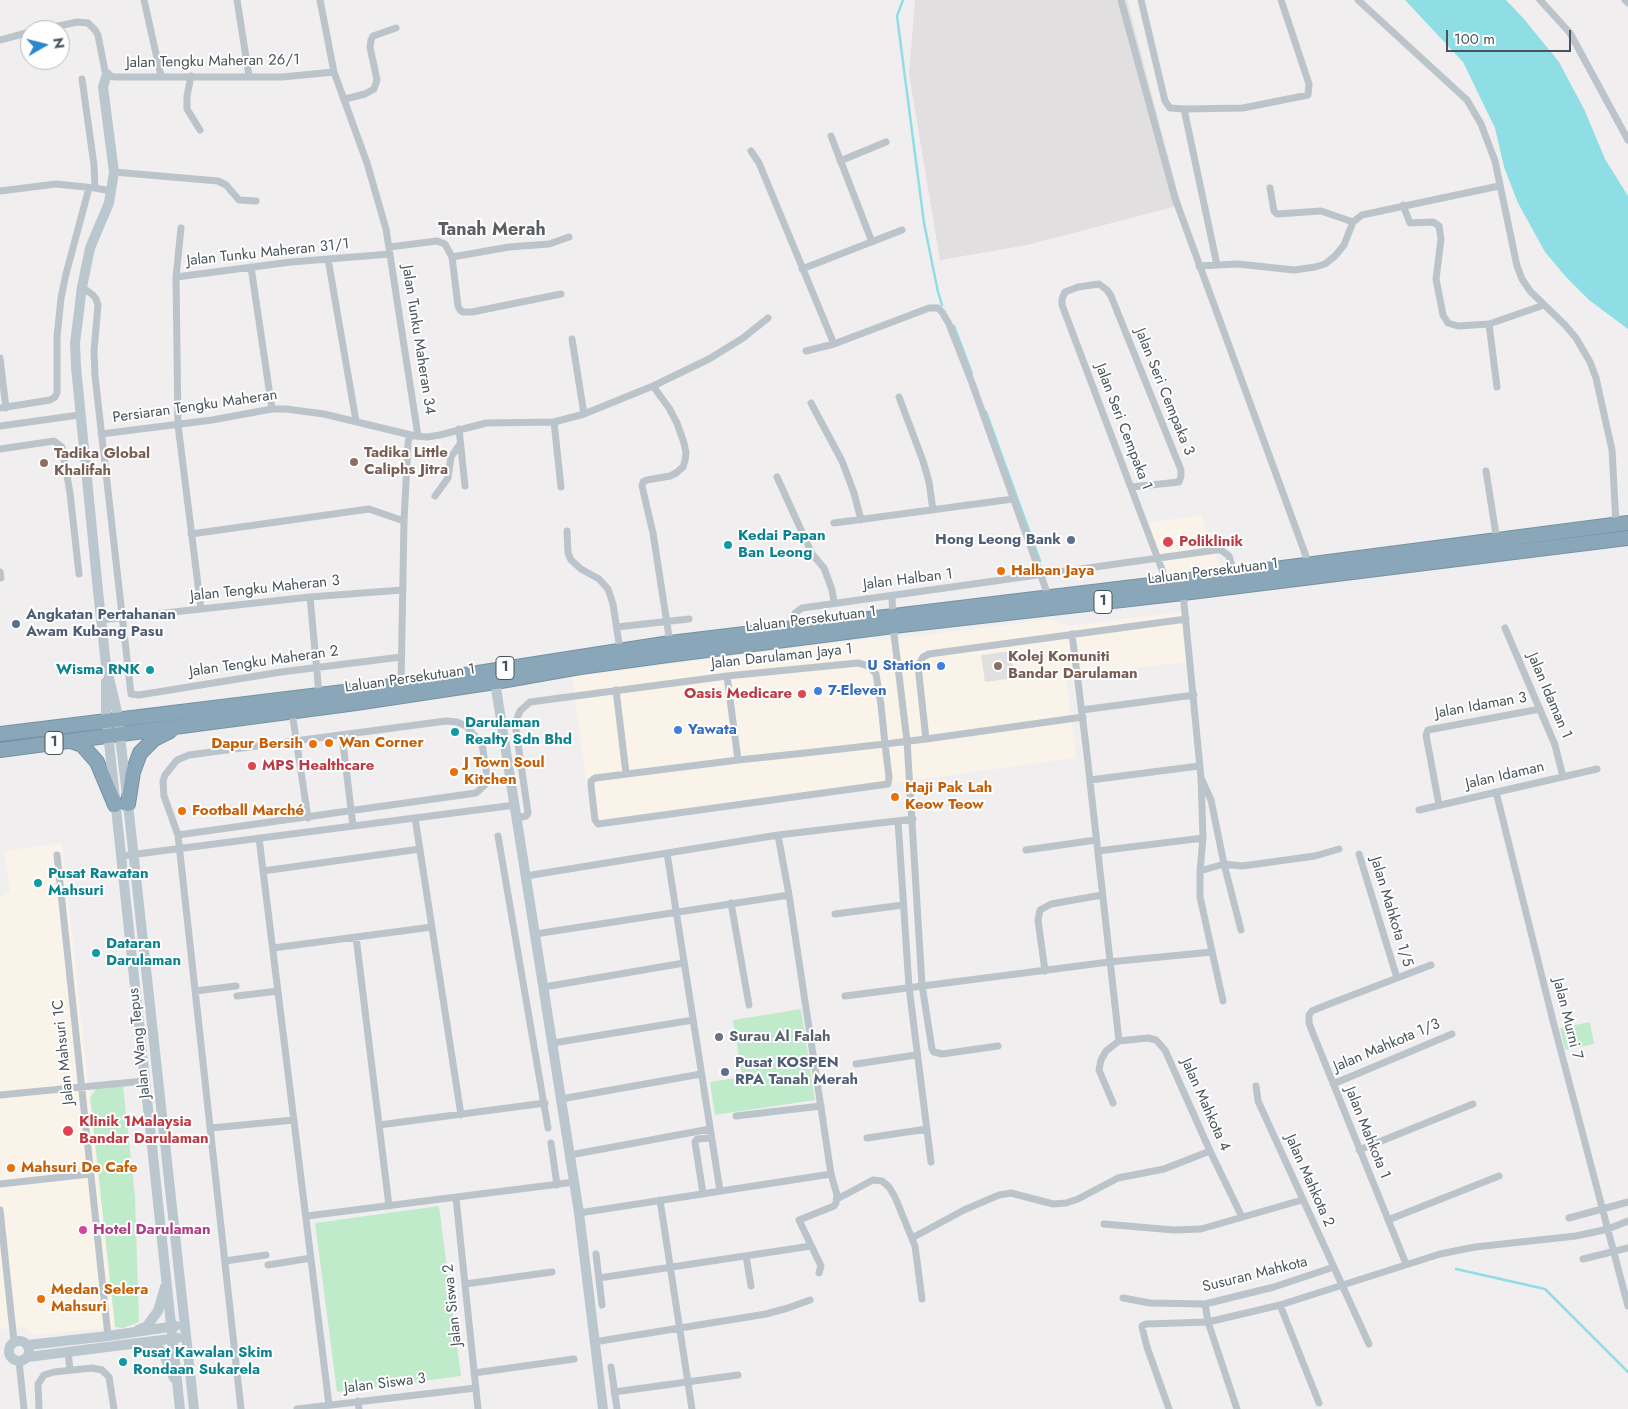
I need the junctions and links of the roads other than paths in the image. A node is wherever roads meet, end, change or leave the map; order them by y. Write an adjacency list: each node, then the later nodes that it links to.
1 (144, 0): 17 (street)
2 (237, 0): 19 (street)
3 (320, 0): 15 (street, Jalan Tunku Maheran 34)
4 (1121, 0): 46 (street)
5 (1140, 0): 22 (street)
6 (1281, 0): 22 (street)
7 (1358, 0): 30 (street)
8 (1540, 0): 25 (street)
9 (1625, 0): 10 (street)
10 (1628, 3)
11 (70, 24): 16 (street, Jalan Tengku Maheran 26/1)
12 (396, 28): 21 (street)
13 (20, 35): 14 (street)
14 (0, 40)
15 (334, 72): 19 (street, Jalan Tengku Maheran 26/1); 21 (street, Jalan Tunku Maheran 34)
16 (107, 74): 17 (street, Jalan Tengku Maheran 26/1); 29 (street, Jalan Wang Tepus)
17 (161, 76): 18 (street, Jalan Tengku Maheran 26/1)
18 (191, 76): 19 (street, Jalan Tengku Maheran 26/1); 23 (street)
19 (249, 76)
20 (82, 80): 31 (street)
21 (345, 99): 42 (street, Jalan Tunku Maheran 34)
22 (1184, 109): 45 (street)
23 (200, 130)
24 (831, 136): 28 (street)
25 (1628, 140)
26 (886, 142): 28 (street)
27 (751, 151): 48 (street)
28 (840, 161): 41 (street)
29 (114, 172): 34 (street, Jalan Wang Tepus); 35 (street)
30 (1499, 186): 36 (street); 53 (street)
31 (92, 188): 33 (street); 34 (street); 64 (street)
32 (1270, 188): 37 (street)
33 (0, 191)
34 (112, 191): 50 (street, Jalan Wang Tepus)
35 (256, 201)
36 (1403, 205): 37 (street); 55 (street)
37 (1353, 222): 45 (street)
38 (180, 228): 49 (street)
39 (902, 230): 41 (street)
40 (569, 238): 43 (street)
41 (872, 242): 48 (street)
42 (390, 250): 43 (street, Jalan Tunku Maheran 31/1); 44 (street, Jalan Tunku Maheran 31/1); 74 (street, Jalan Tunku Maheran 34)
43 (452, 257): 51 (street)
44 (328, 259): 47 (street, Jalan Tunku Maheran 31/1); 68 (street)
45 (1217, 265): 46 (street)
46 (1199, 266): 94 (street)
47 (251, 267): 49 (street, Jalan Tunku Maheran 31/1); 65 (street)
48 (802, 269): 57 (street)
49 (176, 277): 70 (street, Jalan Tunku Maheran 31/1)
50 (82, 287): 67 (street, Jalan Wang Tepus); 73 (street)
51 (560, 294)
52 (1062, 305): 81 (street, Jalan Seri Cempaka 1); 81 (street, Jalan Seri Cempaka 3)
53 (1544, 305): 55 (street); 88 (street)
54 (768, 318): 60 (street, Persiaran Tengku Maheran)
55 (1489, 324): 61 (street)
56 (572, 340): 66 (street)
57 (834, 344): 58 (street); 83 (street)
58 (806, 351)
59 (0, 358): 64 (street)
60 (654, 386): 66 (street, Persiaran Tengku Maheran); 110 (street)
61 (1497, 387)
62 (899, 397): 84 (street)
63 (811, 403): 85 (street)
64 (3, 408)
65 (272, 409): 68 (street, Persiaran Tengku Maheran); 70 (street, Persiaran Tengku Maheran)
66 (584, 414): 69 (street, Persiaran Tengku Maheran)
67 (79, 415): 71 (street); 109 (street, Jalan Wang Tepus)
68 (356, 421): 74 (street, Persiaran Tengku Maheran)
69 (554, 422): 72 (street, Persiaran Tengku Maheran); 80 (street)
70 (178, 425): 73 (street, Persiaran Tengku Maheran); 90 (street, Jalan Tunku Maheran 31/1)
71 (0, 426)
72 (458, 429): 74 (street, Persiaran Tengku Maheran); 75 (street)
73 (101, 434): 106 (street)
74 (414, 436): 86 (street, Jalan Tunku Maheran 34)
75 (460, 444): 79 (street); 82 (street)
76 (0, 448): 95 (street)
77 (1486, 471): 92 (street)
78 (777, 477): 104 (street)
79 (465, 486)
80 (561, 487)
81 (1131, 487): 93 (street, Jalan Seri Cempaka 1)
82 (435, 496)
83 (1013, 499): 84 (street); 97 (street)
84 (933, 510): 85 (street)
85 (861, 520): 87 (street)
86 (404, 521): 90 (street); 99 (street, Jalan Tunku Maheran 34)
87 (834, 524)
88 (1622, 524): 92 (highway, Laluan Persekutuan 1 / 1)
89 (567, 531): 112 (street)
90 (191, 534): 105 (street, Jalan Tunku Maheran 31/1)
91 (1628, 538): 94 (highway, Laluan Persekutuan 1 / 1)
92 (1497, 541): 94 (highway, Laluan Persekutuan 1 / 1)
93 (1158, 558): 96 (street, Jalan Halban 1); 97 (street, Jalan Halban 1); 98 (street, Jalan Seri Cempaka 1)
94 (1312, 570): 96 (highway, Laluan Persekutuan 1 / 1); 100 (highway, Laluan Persekutuan 1 / 1)
95 (79, 574)
96 (1234, 574): 98 (highway, Laluan Persekutuan 1 / 1)
97 (1040, 576): 101 (street, Jalan Halban 1); 103 (street)
98 (1167, 583): 103 (highway, Laluan Persekutuan 1 / 1)
99 (402, 590): 102 (street, Jalan Tengku Maheran 3); 118 (street, Jalan Tunku Maheran 34)
100 (1183, 593): 108 (street); 111 (highway, Laluan Persekutuan 1 / 1)
101 (892, 596): 104 (street, Jalan Halban 1); 111 (street)
102 (310, 598): 105 (street, Jalan Tengku Maheran 3); 119 (street)
103 (1049, 598): 111 (highway, Laluan Persekutuan 1 / 1)
104 (834, 602): 113 (street, Jalan Halban 1)
105 (201, 609): 106 (street, Jalan Tengku Maheran 3)
106 (121, 618): 109 (street, Jalan Tengku Maheran 3); 119 (street, Jalan Tengku Maheran 2)
107 (689, 619): 110 (street)
108 (1186, 619): 115 (street); 125 (street)
109 (101, 620): 129 (street, Jalan Wang Tepus)
110 (667, 621): 112 (street); 116 (street)
111 (892, 621): 113 (highway, Laluan Persekutuan 1 / 1); 121 (highway, Laluan Persekutuan 1 / 1); 139 (street)
112 (617, 627): 117 (street)
113 (795, 628): 116 (highway, Laluan Persekutuan 1 / 1)
114 (1505, 628): 126 (street, Jalan Idaman 1)
115 (1072, 634): 128 (street); 136 (street)
116 (670, 643): 117 (highway, Laluan Persekutuan 1 / 1)
117 (620, 650): 122 (highway, Laluan Persekutuan 1 / 1)
118 (400, 657): 119 (street, Jalan Tengku Maheran 2); 122 (street, Jalan Tunku Maheran 34)
119 (317, 668): 124 (street)
120 (728, 676): 123 (street, Jalan Darulaman Jaya 1); 140 (street, Jalan Darulaman Jaya 1); 142 (street)
121 (495, 682): 127 (highway, Laluan Persekutuan 1 / 1); 135 (street)
122 (401, 685): 124 (highway, Laluan Persekutuan 1 / 1)
123 (616, 690): 134 (street, Jalan Darulaman Jaya 1); 145 (street)
124 (320, 694): 129 (highway, Laluan Persekutuan 1 / 1)
125 (1194, 695): 128 (street); 143 (street)
126 (1540, 709): 146 (street, Jalan Idaman 1); 152 (street, Jalan Idaman 3)
127 (292, 712): 130 (highway, Laluan Persekutuan 1 / 1); 138 (street)
128 (1082, 714): 136 (street); 148 (street)
129 (112, 720): 131 (highway, Laluan Persekutuan 1 / 1); 132 (street, Jalan Wang Tepus)
130 (178, 727): 132 (highway, Laluan Persekutuan 1 / 1); 150 (highway)
131 (0, 734)
132 (114, 734): 137 (highway, Laluan Persekutuan 1 / 1); 150 (street, Jalan Wang Tepus)
133 (342, 735): 138 (street); 154 (street); 154 (street)
134 (517, 737): 135 (street); 157 (street, Jalan Darulaman Jaya 1)
135 (504, 739): 151 (street)
136 (926, 739): 139 (street)
137 (71, 740): 141 (highway, Laluan Persekutuan 1 / 1); 150 (highway)
138 (296, 741): 155 (street); 161 (street)
139 (907, 741): 140 (street); 158 (street)
140 (885, 744): 142 (street); 145 (street)
141 (0, 750)
142 (738, 760): 145 (street)
143 (1199, 766): 147 (street); 148 (street)
144 (1596, 769): 146 (street, Jalan Idaman)
145 (626, 773)
146 (1563, 777): 149 (street, Jalan Idaman)
147 (1201, 778): 165 (street); 177 (street)
148 (1090, 780): 166 (street)
149 (1496, 792): 152 (street, Jalan Idaman); 256 (street, Jalan Murni 7)
150 (122, 804): 173 (street, Jalan Wang Tepus); 176 (street, Jalan Wang Tepus)
151 (515, 805): 156 (street); 157 (street)
152 (1439, 805): 153 (street, Jalan Idaman)
153 (1419, 810)
154 (351, 812): 155 (street); 160 (street)
155 (308, 818): 161 (street)
156 (416, 818): 160 (street); 168 (street)
157 (517, 818): 180 (street)
158 (913, 819): 159 (street); 198 (street)
159 (898, 821): 162 (street); 184 (street)
160 (353, 826): 164 (street)
161 (178, 835): 167 (street)
162 (778, 835): 172 (street); 181 (street)
163 (498, 836): 222 (street)
164 (259, 838): 167 (street); 178 (street)
165 (1203, 838): 171 (street); 179 (street)
166 (1096, 840): 169 (street); 171 (street)
167 (179, 848): 173 (street); 202 (street)
168 (420, 849): 178 (street); 187 (street)
169 (1026, 850)
170 (1339, 850): 177 (street)
171 (1098, 851): 182 (street)
172 (667, 853): 180 (street); 185 (street)
173 (134, 854): 176 (street); 294 (street, Jalan Wang Tepus)
174 (1359, 854): 197 (street, Jalan Mahkota 1/5)
175 (57, 855): 219 (street, Jalan Mahsuri 1C)
176 (122, 856): 216 (street, Jalan Wang Tepus)
177 (1224, 864): 179 (street); 188 (street)
178 (263, 871): 191 (street)
179 (1200, 871): 192 (street)
180 (526, 876): 189 (street)
181 (789, 895): 183 (street); 225 (street)
182 (1102, 895): 193 (street); 196 (street)
183 (731, 904): 185 (street); 207 (street)
184 (903, 905): 186 (street); 201 (street)
185 (676, 912): 189 (street); 194 (street)
186 (834, 914)
187 (432, 927): 190 (street); 226 (street)
188 (1241, 930)
189 (535, 934): 200 (street)
190 (356, 937): 191 (street); 229 (street)
191 (273, 948): 203 (street)
192 (1212, 952): 193 (street); 206 (street)
193 (1109, 962): 196 (street); 210 (street)
194 (684, 963): 200 (street); 208 (street)
195 (1431, 965): 197 (street)
196 (1045, 971): 198 (street)
197 (1397, 978): 217 (street, Jalan Mahkota 1)
198 (922, 985): 201 (street); 212 (street)
199 (236, 986): 202 (street)
200 (544, 987): 211 (street)
201 (908, 987): 205 (street); 213 (street)
202 (195, 991): 230 (street)
203 (278, 991): 204 (street); 228 (street)
204 (237, 996)
205 (846, 996)
206 (1223, 1001)
207 (749, 1005)
208 (693, 1020): 211 (street); 215 (street)
209 (1452, 1034): 217 (street, Jalan Mahkota 1/3)
210 (1118, 1041): 223 (street); 238 (street, Jalan Mahkota 4)
211 (552, 1043): 221 (street)
212 (998, 1046)
213 (916, 1055): 214 (street); 233 (street)
214 (856, 1064)
215 (702, 1074): 221 (street); 232 (street)
216 (144, 1081): 219 (street); 281 (street, Jalan Wang Tepus)
217 (1333, 1084): 237 (street, Jalan Mahkota 1)
218 (1256, 1086): 252 (street, Jalan Mahkota 2)
219 (82, 1087): 220 (street); 241 (street, Jalan Mahsuri 1C)
220 (0, 1095)
221 (561, 1099): 239 (street)
222 (545, 1103): 226 (street); 231 (street)
223 (1112, 1103)
224 (1473, 1104): 237 (street)
225 (821, 1106): 227 (street); 242 (street)
226 (462, 1115): 229 (street)
227 (736, 1116)
228 (294, 1120): 230 (street); 258 (street)
229 (378, 1126): 254 (street)
230 (211, 1128): 274 (street)
231 (548, 1128)
232 (710, 1129): 234 (street); 239 (street)
233 (926, 1129): 235 (street); 240 (street)
234 (711, 1138): 247 (street); 248 (street)
235 (866, 1138)
236 (550, 1143): 246 (street)
237 (1359, 1150): 261 (street, Jalan Mahkota 1)
238 (1210, 1151): 259 (street, Jalan Mahkota 4); 265 (street)
239 (570, 1155): 244 (street)
240 (931, 1162)
241 (90, 1174): 245 (street); 298 (street, Jalan Mahsuri 1C)
242 (832, 1174): 247 (street); 250 (street)
243 (1499, 1176): 261 (street)
244 (575, 1182): 246 (street); 257 (street)
245 (0, 1184)
246 (557, 1185): 249 (street)
247 (720, 1191): 248 (street)
248 (703, 1194): 251 (street)
249 (456, 1198): 254 (street); 283 (street, Jalan Siswa 2)
250 (837, 1199): 265 (street); 266 (street)
251 (660, 1200): 257 (street); 277 (street)
252 (1302, 1200): 259 (street); 278 (street, Jalan Mahkota 2)
253 (1628, 1202): 256 (street)
254 (389, 1206): 258 (street)
255 (0, 1210): 301 (street)
256 (1603, 1210): 260 (street); 264 (street, Jalan Murni 7)
257 (579, 1213): 302 (street)
258 (307, 1216): 272 (street)
259 (1242, 1217): 263 (street)
260 (1569, 1218)
261 (1388, 1220): 275 (street, Jalan Mahkota 1)
262 (1628, 1221): 264 (street)
263 (1104, 1224)
264 (1608, 1229): 268 (street, Jalan Murni 7); 275 (street)
265 (912, 1238): 286 (street)
266 (811, 1246): 271 (street); 280 (street)
267 (1628, 1248): 268 (street)
268 (1614, 1252): 273 (street); 292 (street, Jalan Murni 7)
269 (596, 1254): 282 (street)
270 (266, 1255): 274 (street)
271 (746, 1256): 277 (street); 285 (street)
272 (311, 1258): 276 (street); 318 (street)
273 (1583, 1259)
274 (225, 1261): 325 (street)
275 (1406, 1264): 284 (street)
276 (268, 1265)
277 (670, 1267): 282 (street); 296 (street)
278 (1334, 1267): 284 (street, Jalan Mahkota 2); 289 (street, Susuran Mahkota)
279 (552, 1272): 283 (street)
280 (819, 1273)
281 (166, 1277): 295 (street, Jalan Wang Tepus); 297 (street)
282 (599, 1278): 290 (street)
283 (465, 1284): 311 (street, Jalan Siswa 2)
284 (1343, 1285): 291 (street); 304 (street, Jalan Mahkota 2)
285 (751, 1286)
286 (922, 1298)
287 (1123, 1298): 289 (street, Susuran Mahkota)
288 (810, 1300): 296 (street)
289 (1205, 1304): 293 (street)
290 (602, 1305)
291 (1280, 1305): 293 (street); 317 (street)
292 (1628, 1306)
293 (1208, 1322): 331 (street); 332 (street)
294 (185, 1324): 295 (street); 299 (street, Jalan Wang Tepus)
295 (171, 1326): 297 (street); 300 (street, Jalan Wang Tepus)
296 (679, 1327): 302 (street); 313 (street)
297 (135, 1332): 298 (street)
298 (108, 1336): 305 (street)
299 (186, 1336): 300 (street); 324 (street, Jalan Wang Tepus)
300 (173, 1338): 303 (street); 315 (street, Jalan Wang Tepus)
301 (14, 1341): 305 (street); 308 (street)
302 (594, 1342): 328 (street)
303 (138, 1343): 306 (street); 315 (street)
304 (1369, 1344)
305 (28, 1345): 308 (street)
306 (68, 1352): 308 (street); 310 (street)
307 (574, 1358): 311 (street)
308 (23, 1359): 320 (street)
309 (612, 1367): 316 (street)
310 (70, 1370): 321 (street); 322 (street)
311 (474, 1373): 314 (street, Jalan Siswa 2)
312 (738, 1375): 313 (street)
313 (688, 1382): 316 (street); 330 (street)
314 (476, 1388): 319 (street, Jalan Siswa 3); 327 (street, Jalan Siswa 2)
315 (178, 1390): 323 (street, Jalan Wang Tepus)
316 (614, 1392): 329 (street)
317 (1318, 1403)
318 (329, 1405): 319 (street, Jalan Siswa 3); 326 (street, Jalan Siswa 3)
319 (359, 1405)
320 (24, 1409)
321 (39, 1409)
322 (114, 1409)
323 (180, 1409)
324 (194, 1409)
325 (241, 1409)
326 (297, 1409)
327 (478, 1409)
328 (603, 1409)
329 (617, 1409)
330 (692, 1409)
331 (1169, 1409)
332 (1237, 1409)

